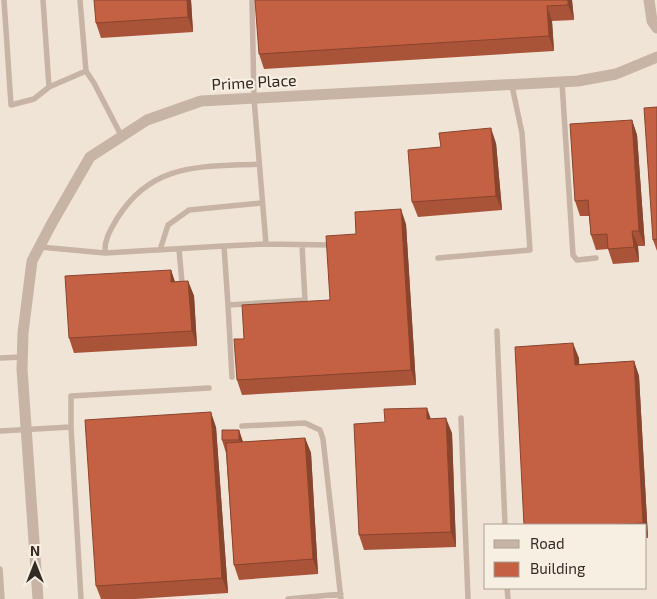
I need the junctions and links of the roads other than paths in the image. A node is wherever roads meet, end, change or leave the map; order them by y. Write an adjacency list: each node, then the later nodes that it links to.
1 (4, 0): 11 (lane)
2 (43, 0): 11 (lane)
3 (80, 0): 8 (lane)
4 (252, 0): 12 (lane)
5 (649, 0): 6 (street)
6 (657, 28)
7 (657, 56): 9 (street, Prime Place)
8 (86, 71): 11 (lane); 13 (lane)
9 (562, 82): 10 (street, Prime Place); 25 (lane)
10 (512, 86): 12 (street, Prime Place); 24 (lane)
11 (49, 87)
12 (254, 99): 13 (street, Prime Place); 14 (lane)
13 (122, 137): 20 (street, Prime Place)
14 (259, 164): 15 (lane); 23 (lane)
15 (262, 203): 16 (lane); 22 (lane)
16 (266, 244): 18 (lane); 19 (lane)
17 (330, 244): 19 (lane)
18 (224, 246): 21 (lane); 27 (lane)
19 (302, 246): 27 (lane)
20 (40, 247): 23 (lane); 29 (street, Prime Place)
21 (179, 248): 22 (lane); 26 (lane)
22 (160, 250): 23 (lane)
23 (105, 253)
24 (438, 258)
25 (596, 258)
26 (182, 283)
27 (228, 305): 31 (lane)
28 (496, 331): 38 (lane)
29 (22, 357): 30 (lane); 37 (street, Prime Place)
30 (0, 358)
31 (232, 377)
32 (209, 388): 35 (lane)
33 (461, 418): 45 (lane)
34 (242, 426): 40 (lane)
35 (71, 427): 37 (lane); 43 (lane)
36 (0, 431): 37 (lane)
37 (26, 431): 42 (street, Prime Place)
38 (505, 524)
39 (0, 568): 41 (lane)
40 (341, 597): 44 (lane)
41 (2, 599)
42 (38, 599)
43 (81, 599)
44 (288, 599)
45 (468, 599)

